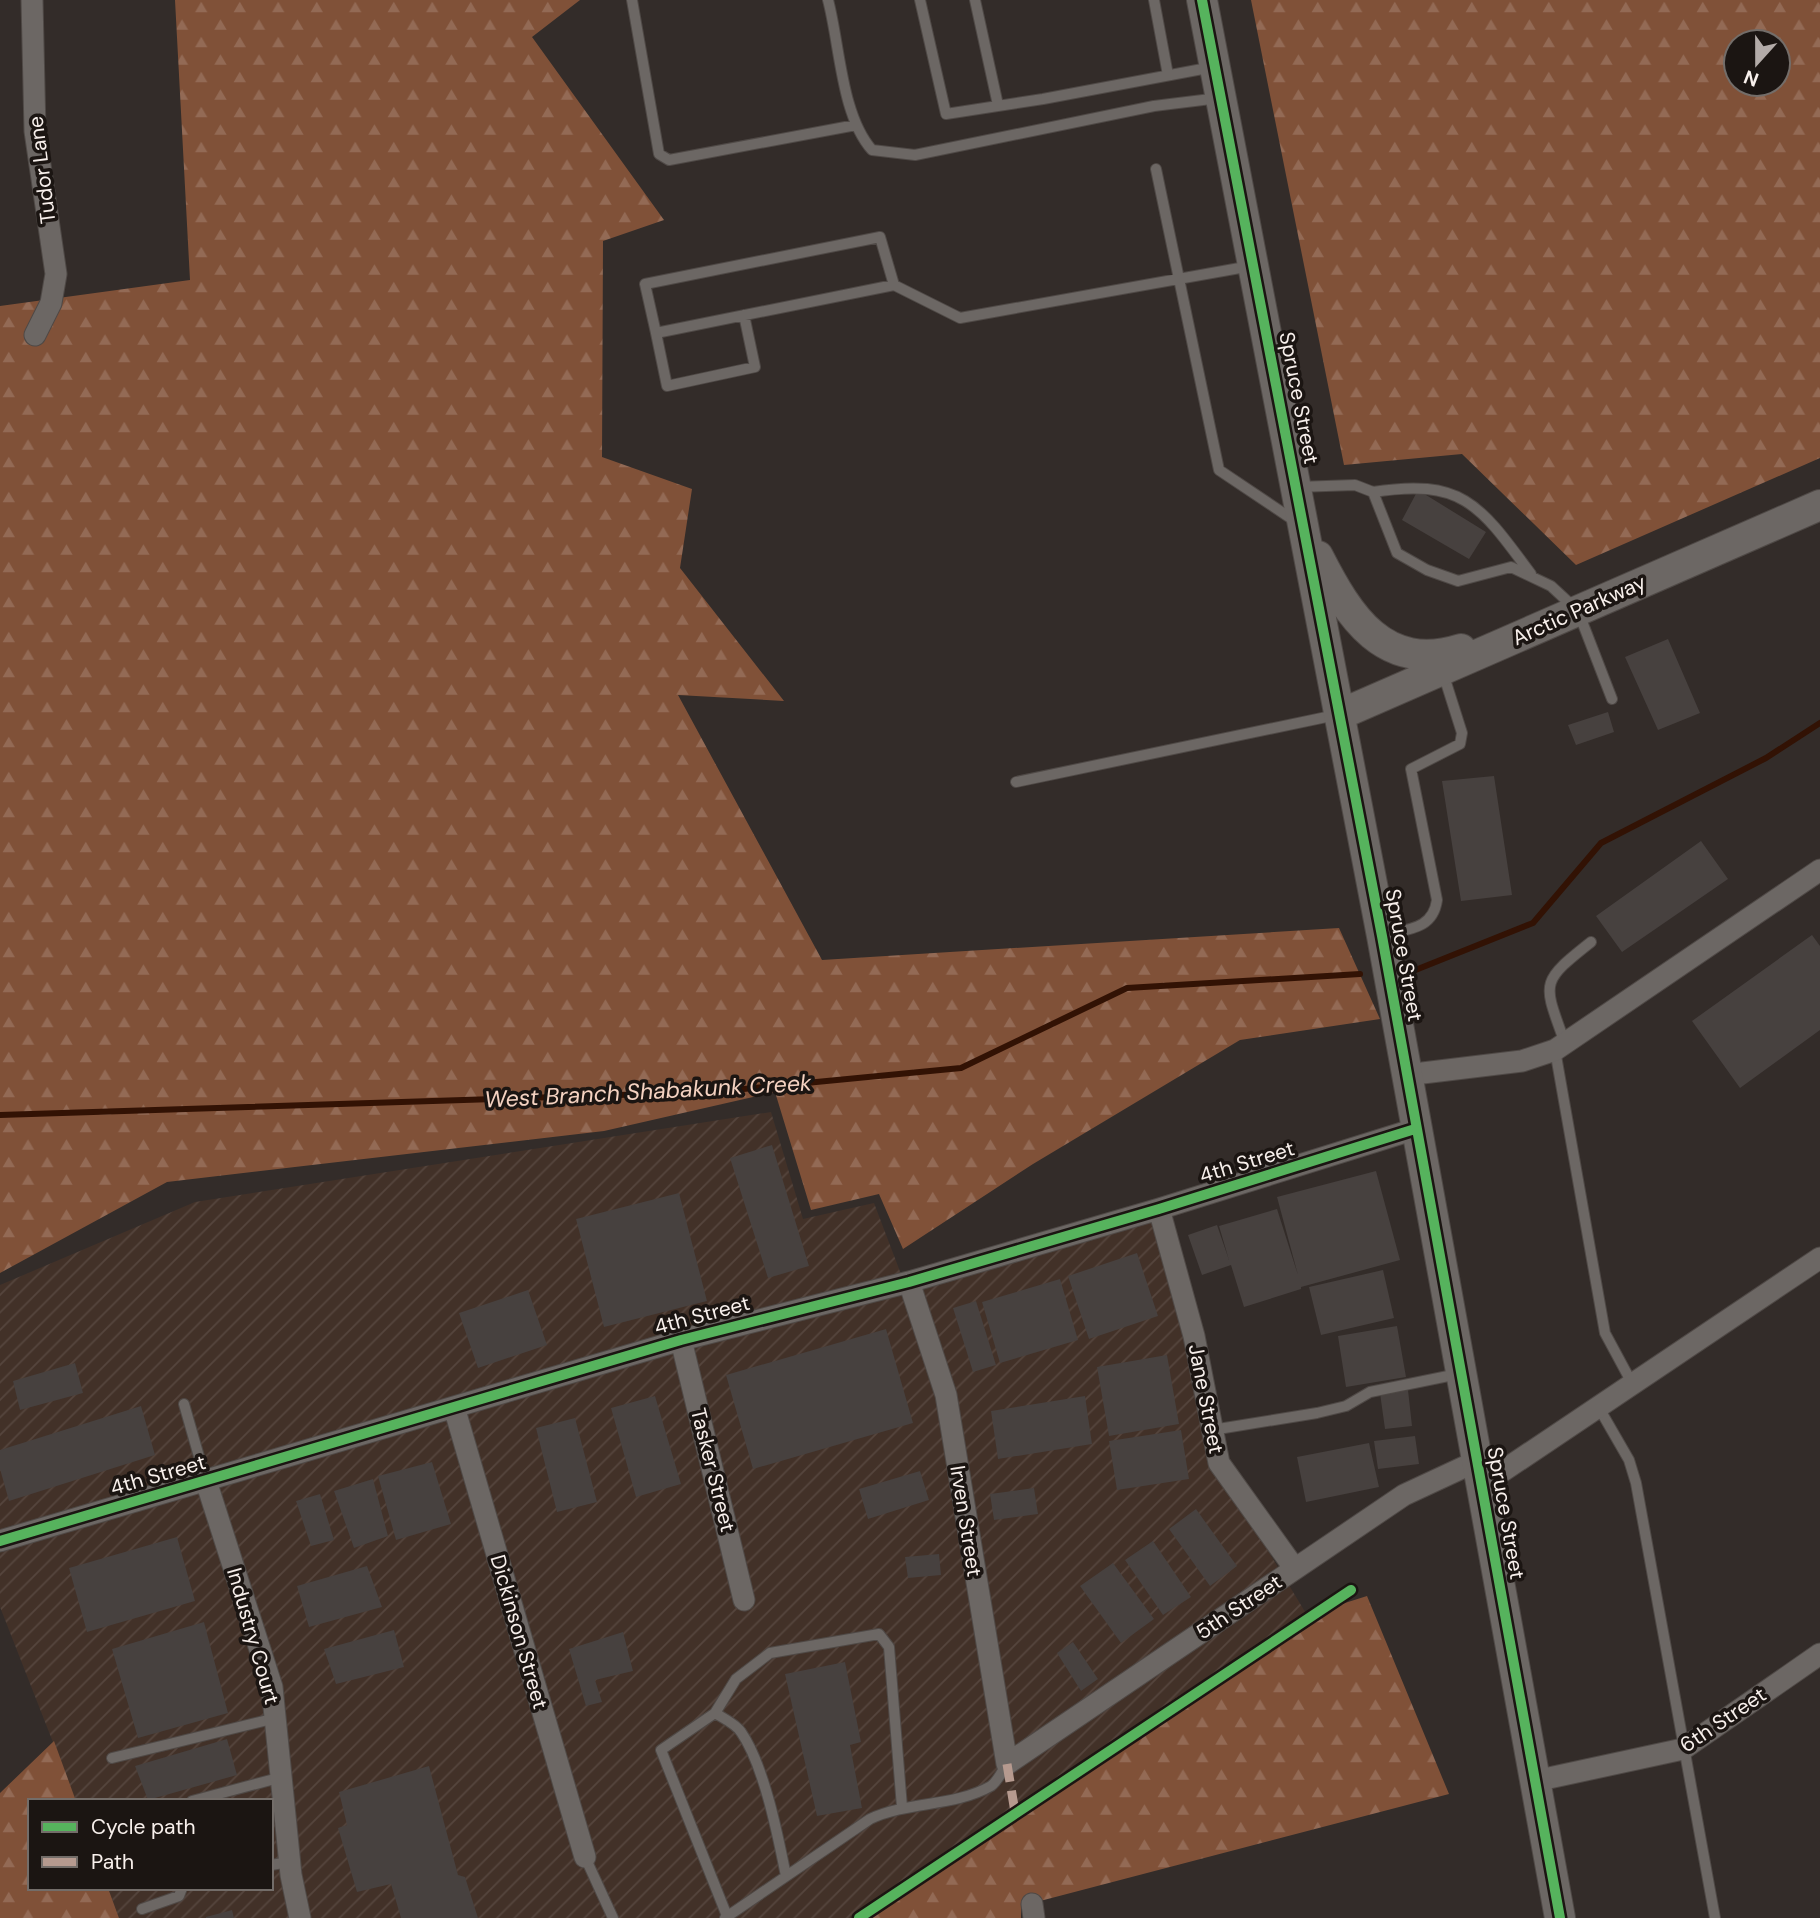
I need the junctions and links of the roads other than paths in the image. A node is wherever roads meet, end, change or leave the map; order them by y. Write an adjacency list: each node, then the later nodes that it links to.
1 (32, 0): 19 (street, Tudor Lane)
2 (632, 0): 12 (lane)
3 (828, 0): 12 (lane)
4 (920, 0): 11 (lane)
5 (975, 0): 11 (lane)
6 (1154, 0): 9 (lane)
7 (1202, 0): 8 (street, Spruce Street)
8 (1216, 66): 9 (lane); 10 (street, Spruce Street)
9 (1168, 75): 11 (lane)
10 (1222, 97): 12 (lane); 14 (street, Spruce Street)
11 (998, 105)
12 (856, 125)
13 (1156, 169): 15 (lane)
14 (1254, 266): 15 (lane); 20 (street, Spruce Street)
15 (1178, 279): 16 (lane); 23 (lane)
16 (894, 285): 17 (lane); 18 (lane)
17 (744, 315): 18 (lane); 18 (lane)
18 (656, 333)
19 (35, 335)
20 (1296, 487): 21 (lane); 23 (street, Spruce Street)
21 (1373, 492): 24 (lane); 24 (lane)
22 (1820, 505): 25 (street, Arctic Parkway)
23 (1303, 526): 25 (street); 28 (street, Spruce Street)
24 (1531, 574): 25 (lane)
25 (1578, 611): 26 (street, Arctic Parkway); 27 (lane)
26 (1442, 670): 28 (street, Arctic Parkway); 31 (lane)
27 (1612, 699)
28 (1339, 715): 29 (lane); 31 (street, Spruce Street)
29 (1016, 782)
30 (1820, 870): 33 (street)
31 (1382, 936): 34 (street, Spruce Street)
32 (1591, 942): 33 (lane)
33 (1560, 1047): 34 (street); 41 (lane)
34 (1406, 1074): 35 (street, Spruce Street)
35 (1415, 1129): 36 (street, 4th Street); 40 (street, Spruce Street)
36 (1159, 1209): 38 (street, 4th Street); 45 (street, Jane Street)
37 (1820, 1258): 41 (street, 5th Street)
38 (909, 1282): 39 (street, 4th Street); 56 (street, Irven Street)
39 (681, 1340): 43 (street, 4th Street); 50 (street, Tasker Street)
40 (1461, 1373): 45 (lane); 46 (street, Spruce Street)
41 (1633, 1385): 44 (street, 5th Street)
42 (184, 1404): 47 (lane)
43 (454, 1407): 47 (street, 4th Street); 61 (street, Dickinson Street)
44 (1599, 1408): 46 (street, 5th Street); 54 (lane)
45 (1212, 1430): 49 (street, Jane Street)
46 (1480, 1473): 49 (street, 5th Street); 58 (street, Spruce Street)
47 (206, 1482): 48 (street, 4th Street); 53 (street, Industry Court)
48 (0, 1541)
49 (1295, 1569): 56 (street, 5th Street)
50 (744, 1600)
51 (1820, 1654): 54 (street, 6th Street)
52 (715, 1713): 60 (lane); 63 (lane); 66 (lane)
53 (276, 1718): 55 (lane); 57 (street, Industry Court)
54 (1683, 1749): 58 (street, 6th Street); 70 (lane)
55 (112, 1758)
56 (1007, 1764): 60 (lane)
57 (282, 1777): 59 (lane); 62 (street, Industry Court)
58 (1535, 1781): 69 (street, Spruce Street)
59 (199, 1799)
60 (902, 1807): 63 (lane)
61 (585, 1857): 68 (lane)
62 (280, 1863): 67 (street, Industry Court)
63 (786, 1876): 66 (lane)
64 (181, 1890): 65 (lane)
65 (142, 1909)
66 (726, 1917)
67 (300, 1918)
68 (613, 1918)
69 (1560, 1918)
70 (1715, 1918)

